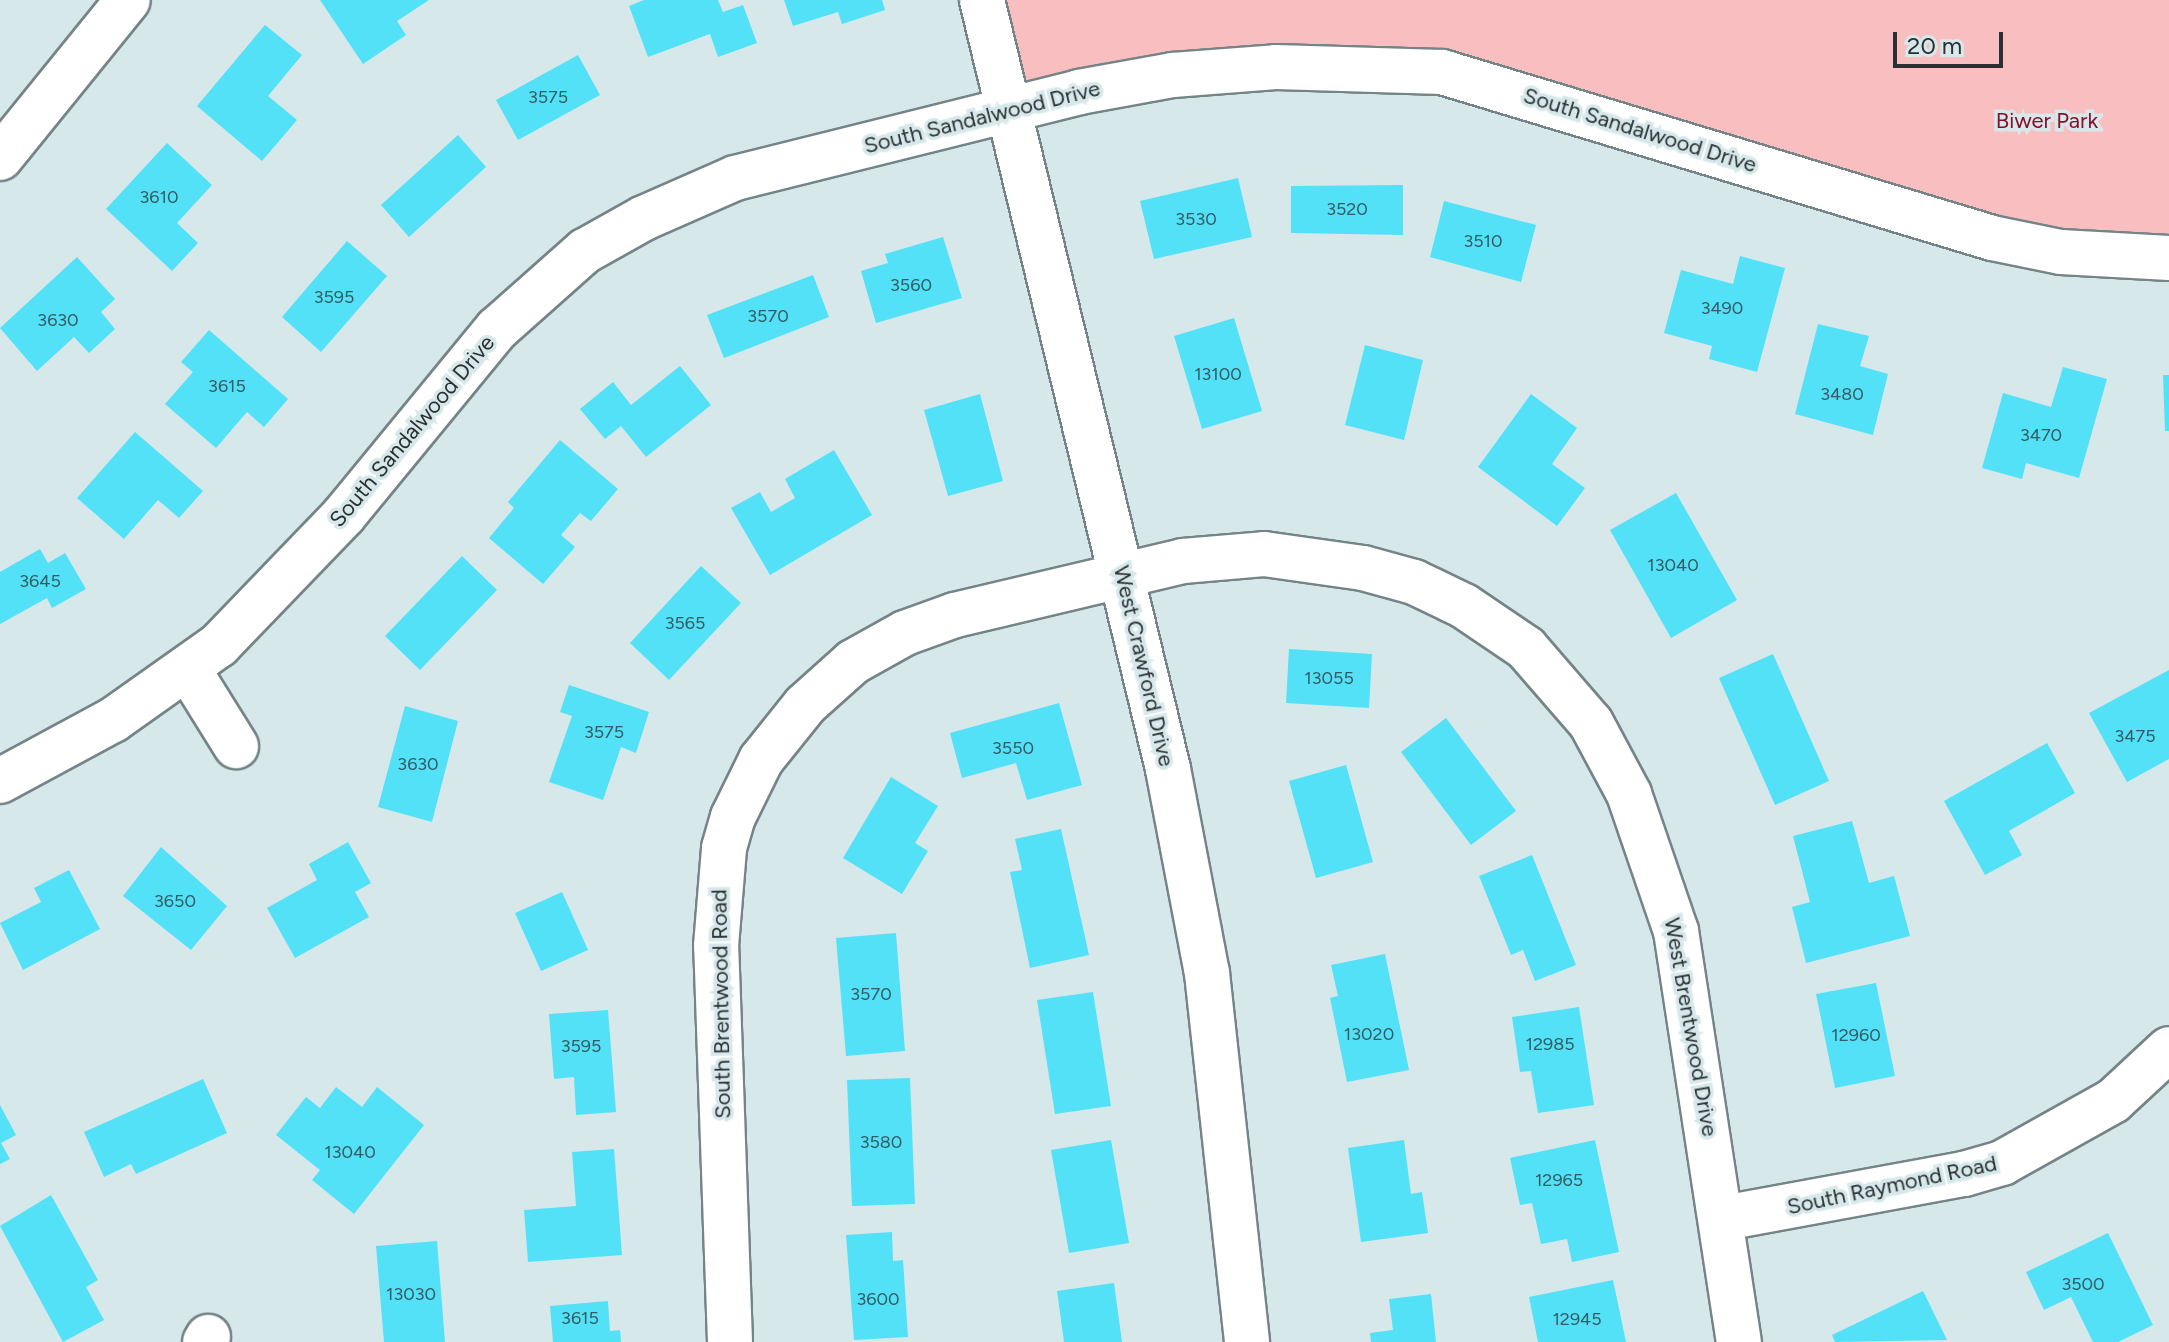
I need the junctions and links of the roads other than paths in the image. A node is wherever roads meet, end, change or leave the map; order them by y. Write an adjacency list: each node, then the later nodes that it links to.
1 (128, 0): 4 (street)
2 (982, 0): 3 (street, West Crawford Drive)
3 (1009, 109): 5 (street, South Sandalwood Drive); 6 (street, West Crawford Drive); 7 (street, South Sandalwood Drive)
4 (0, 158)
5 (2169, 258)
6 (1124, 575): 11 (street, West Brentwood Drive); 12 (street, South Brentwood Road); 13 (street, West Crawford Drive)
7 (188, 669): 8 (street); 9 (street, South Sandalwood Drive)
8 (236, 746)
9 (0, 781)
10 (2169, 1049): 11 (street, South Raymond Road)
11 (1724, 1218): 14 (street, West Brentwood Drive)
12 (730, 1342)
13 (1247, 1342)
14 (1739, 1342)

